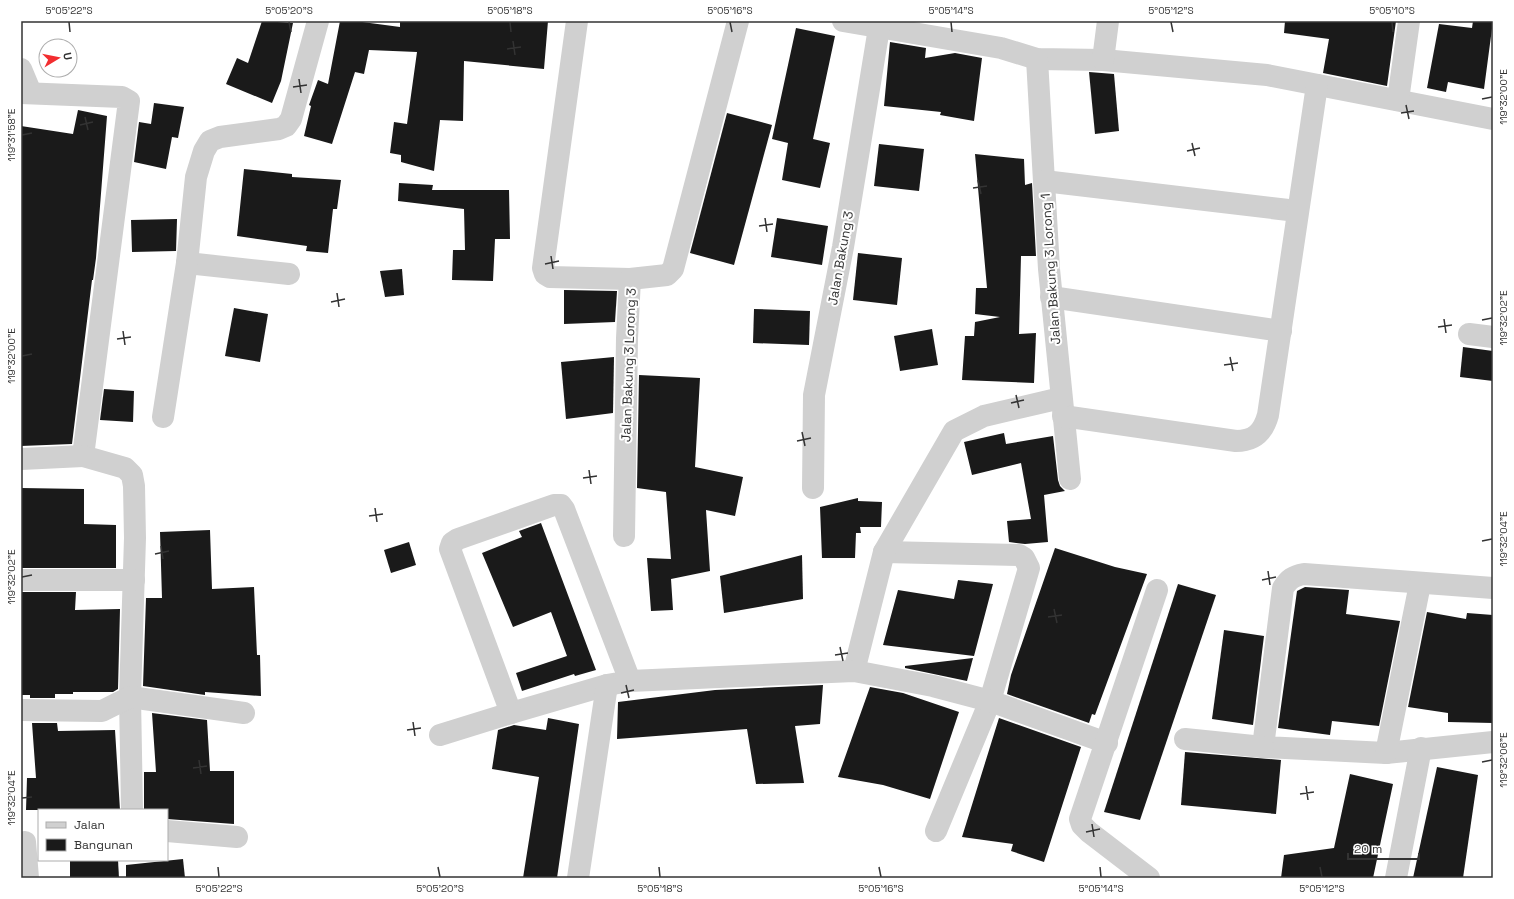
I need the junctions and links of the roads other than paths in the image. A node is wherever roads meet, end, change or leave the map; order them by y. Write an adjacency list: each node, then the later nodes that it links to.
1 (318, 21): 18 (street)
2 (577, 21): 20 (street)
3 (738, 21): 20 (street, Jalan Bakung 3 Lorong 3)
4 (843, 21): 7 (street)
5 (1108, 21): 10 (street)
6 (1409, 21): 14 (street)
7 (879, 28): 8 (street); 30 (street, Jalan Bakung 3)
8 (919, 28): 9 (street)
9 (1037, 59): 10 (street); 16 (street, Jalan Bakung 3 Lorong 1)
10 (1103, 60): 12 (street)
11 (21, 69): 13 (street)
12 (1316, 85): 14 (street); 17 (street)
13 (26, 93): 27 (street)
14 (1398, 100): 15 (street)
15 (1493, 119)
16 (1044, 181): 17 (street); 21 (street, Jalan Bakung 3 Lorong 1)
17 (1298, 211): 22 (street)
18 (187, 263): 19 (street); 26 (street)
19 (288, 274)
20 (630, 279): 31 (street, Jalan Bakung 3 Lorong 3)
21 (1051, 297): 22 (street); 25 (street, Jalan Bakung 3 Lorong 1)
22 (1281, 331): 25 (street)
23 (1469, 334): 24 (street)
24 (1493, 337)
25 (1062, 407): 29 (street, Jalan Bakung 3 Lorong 1); 32 (street)
26 (163, 417)
27 (83, 456): 28 (street); 34 (street)
28 (21, 459)
29 (1070, 479)
30 (813, 488)
31 (624, 536)
32 (884, 552): 38 (street); 42 (street)
33 (21, 580): 34 (street)
34 (134, 580): 41 (street)
35 (1420, 584): 36 (street); 50 (street); 52 (street)
36 (1493, 588)
37 (1157, 590): 49 (street)
38 (854, 671): 39 (street); 42 (street)
39 (630, 681): 40 (street); 45 (street)
40 (607, 685): 45 (street); 59 (street)
41 (130, 698): 43 (street); 44 (street); 53 (street)
42 (990, 701): 49 (street); 55 (street)
43 (21, 710)
44 (244, 713)
45 (511, 713): 46 (street)
46 (440, 735)
47 (1185, 739): 50 (street)
48 (1493, 742): 51 (street)
49 (1107, 743): 60 (street)
50 (1263, 747): 52 (street)
51 (1421, 748): 52 (street); 61 (street)
52 (1386, 753)
53 (132, 809)
54 (168, 831): 56 (street)
55 (936, 832)
56 (238, 837)
57 (28, 841): 58 (street)
58 (28, 878)
59 (578, 878)
60 (1149, 878)
61 (1396, 878)

